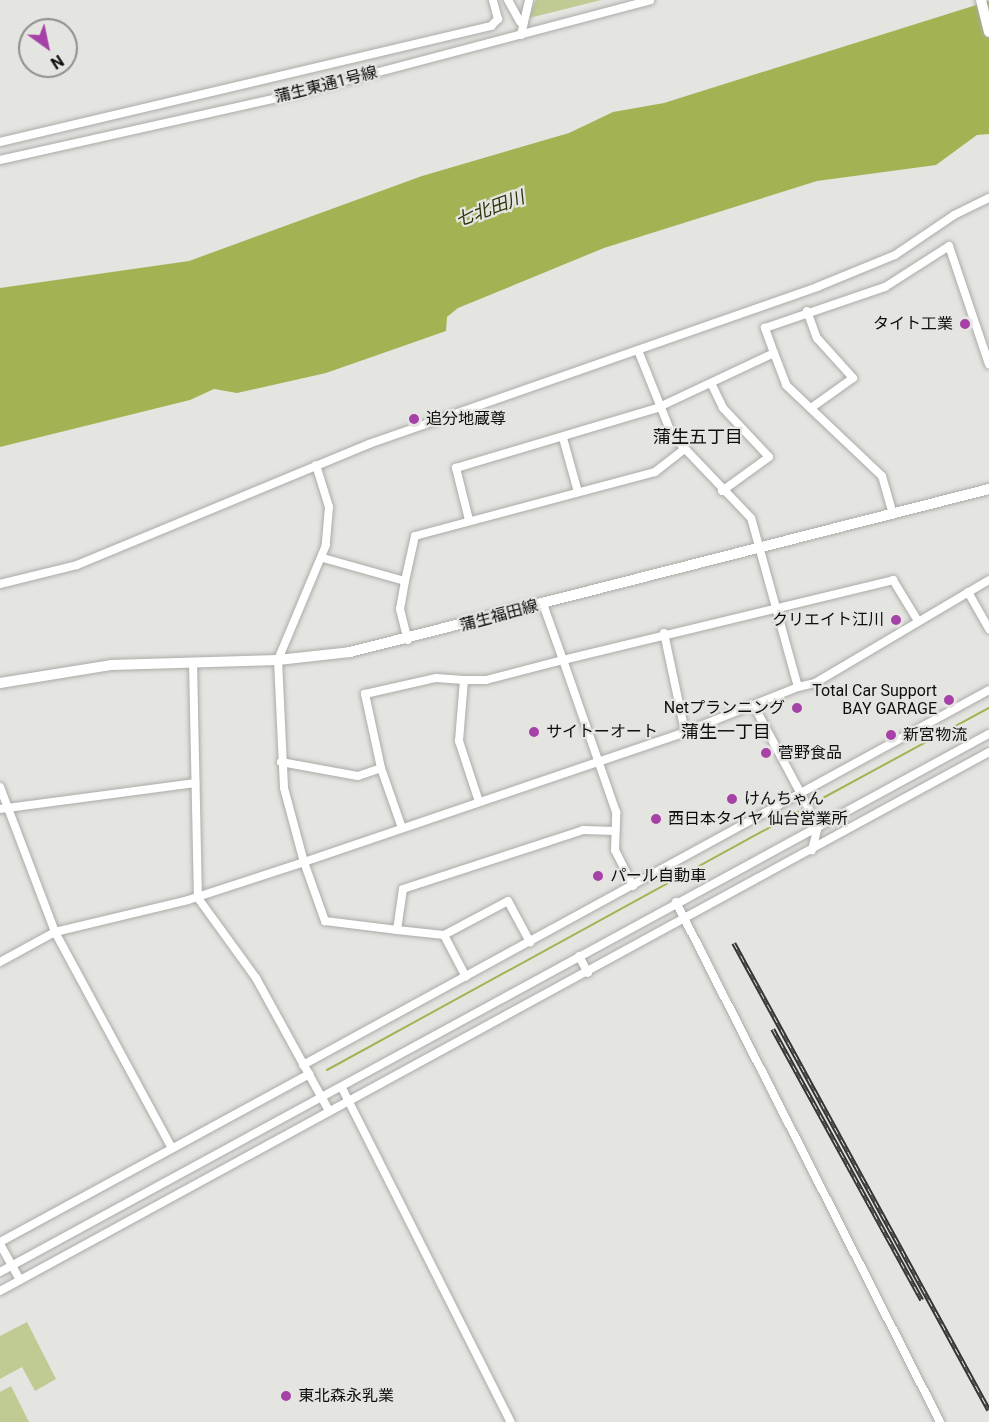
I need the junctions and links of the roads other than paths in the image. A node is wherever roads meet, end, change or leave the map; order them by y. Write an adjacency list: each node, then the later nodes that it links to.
1 (493, 0): 9 (street)
2 (508, 0): 6 (street)
3 (529, 0): 6 (street)
4 (650, 0): 8 (street, 蒲生東通1号線)
5 (981, 0): 7 (main road)
6 (520, 22): 8 (street)
7 (989, 32)
8 (521, 35): 10 (street, 蒲生東通1号線)
9 (0, 142)
10 (0, 160)
11 (989, 198): 13 (street)
12 (807, 311): 14 (street); 15 (street); 18 (street)
13 (639, 353): 17 (street); 21 (street)
14 (774, 353): 16 (street); 18 (street)
15 (989, 364)
16 (711, 382): 17 (street); 23 (street)
17 (657, 408): 19 (street); 20 (street)
18 (811, 408): 25 (street)
19 (563, 438): 24 (street); 26 (street)
20 (682, 450): 23 (street); 24 (street)
21 (316, 465): 28 (street); 31 (street)
22 (989, 489): 25 (main road, 蒲生福田線)
23 (722, 490): 27 (street)
24 (578, 492): 26 (street)
25 (893, 514): 27 (main road, 蒲生福田線)
26 (470, 520): 30 (street)
27 (761, 549): 33 (main road, 蒲生福田線); 34 (street)
28 (323, 558): 30 (street); 39 (street)
29 (989, 580): 32 (street)
30 (405, 581): 38 (street)
31 (0, 584)
32 (968, 592): 35 (street); 36 (street)
33 (543, 604): 38 (main road, 蒲生福田線); 40 (street)
34 (778, 605): 35 (street); 37 (street); 44 (street)
35 (918, 621): 44 (street)
36 (989, 629)
37 (664, 633): 40 (street); 47 (street)
38 (408, 640): 39 (main road, 蒲生福田線)
39 (278, 660): 41 (main road, 蒲生福田線); 50 (street)
40 (563, 660): 42 (street); 51 (street)
41 (193, 662): 43 (main road, 蒲生福田線); 53 (street)
42 (464, 680): 52 (street); 56 (street)
43 (0, 683)
44 (798, 687): 46 (street)
45 (989, 690): 55 (street)
46 (754, 706): 47 (street); 55 (street)
47 (684, 732): 51 (street)
48 (989, 734): 58 (street)
49 (989, 752): 61 (street)
50 (281, 762): 52 (street); 62 (street)
51 (598, 762): 56 (street); 60 (street)
52 (381, 768): 59 (street)
53 (195, 783): 57 (street); 64 (street)
54 (0, 787): 57 (street)
55 (803, 796): 58 (street); 63 (street)
56 (479, 802): 59 (street)
57 (2, 808): 68 (street)
58 (818, 826): 61 (street); 65 (street)
59 (402, 828): 62 (street)
60 (615, 831): 63 (street); 67 (street)
61 (812, 850): 66 (street)
62 (304, 862): 64 (street); 67 (street)
63 (633, 886): 70 (street)
64 (198, 898): 68 (street); 75 (street)
65 (676, 903): 66 (street); 71 (street)
66 (685, 919): 73 (street); 88 (street)
67 (397, 930): 69 (street)
68 (55, 932): 72 (street); 81 (street)
69 (444, 935): 70 (street); 74 (street)
70 (530, 942): 74 (street)
71 (579, 956): 73 (street); 77 (street)
72 (0, 962)
73 (588, 973): 79 (street)
74 (466, 977): 75 (street)
75 (303, 1065): 76 (street)
76 (309, 1074): 78 (street); 81 (street)
77 (342, 1088): 78 (street); 79 (street)
78 (322, 1098): 80 (street); 83 (street)
79 (349, 1100): 80 (street); 87 (street)
80 (329, 1111): 85 (street)
81 (172, 1148): 82 (street)
82 (0, 1243): 83 (street)
83 (12, 1265): 84 (street); 85 (street)
84 (0, 1272)
85 (20, 1280): 86 (street)
86 (0, 1291)
87 (511, 1422)
88 (940, 1422)

